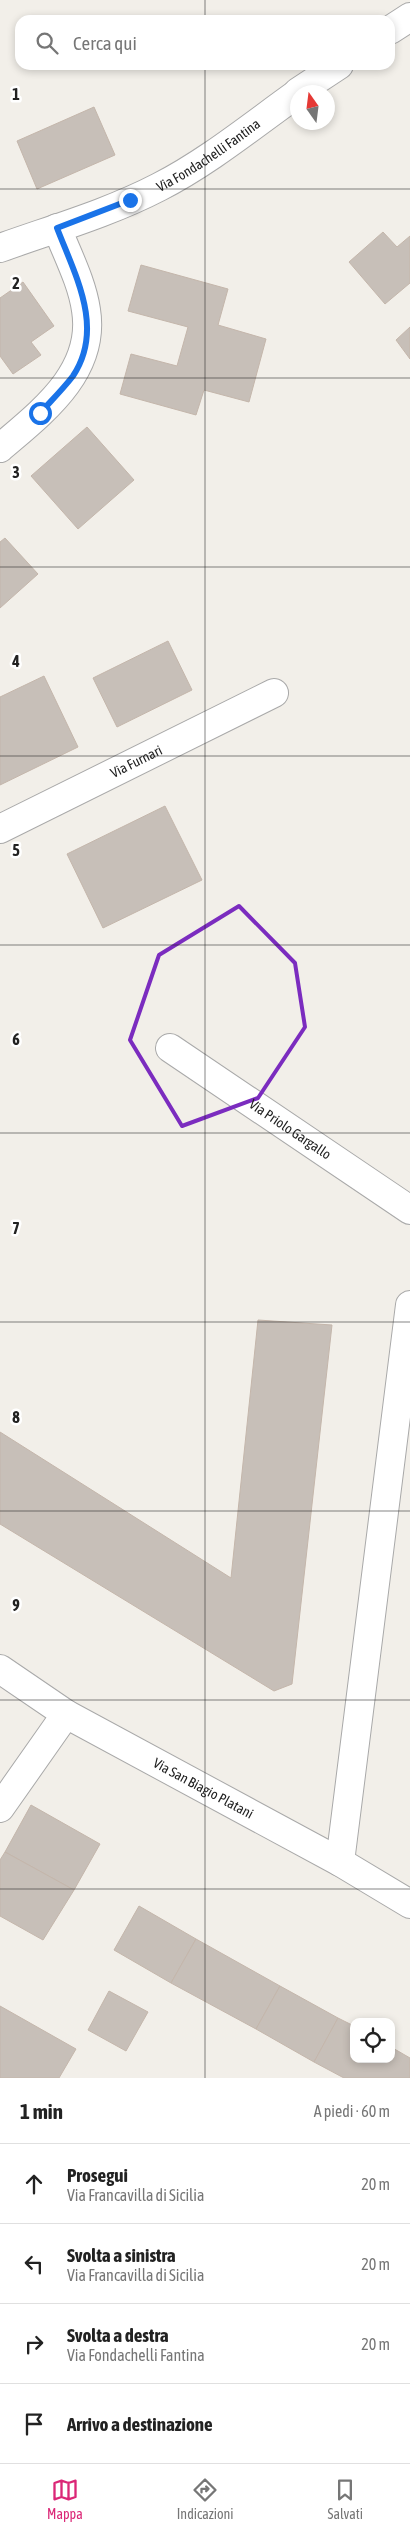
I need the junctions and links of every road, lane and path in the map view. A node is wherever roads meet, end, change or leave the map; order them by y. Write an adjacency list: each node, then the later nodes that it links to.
1 (410, 17): 2 (street)
2 (395, 27)
3 (331, 70): 4 (street, Via Fondachelli Fantina)
4 (309, 85)
5 (290, 99): 6 (street, Via Fondachelli Fantina)
6 (57, 228): 7 (street, Via Fondachelli Fantina); 8 (street)
7 (0, 248)
8 (0, 448)
9 (274, 693): 10 (street, Via Furnari)
10 (0, 829)
11 (170, 1048): 12 (street, Via Priolo Gargallo)
12 (410, 1210)
13 (410, 1306): 17 (street)
14 (0, 1669): 15 (street, Via San Biagio Platani)
15 (66, 1714): 16 (street); 17 (street, Via San Biagio Platani)
16 (0, 1808)
17 (340, 1862): 18 (street, Via San Biagio Platani)
18 (410, 1904)

